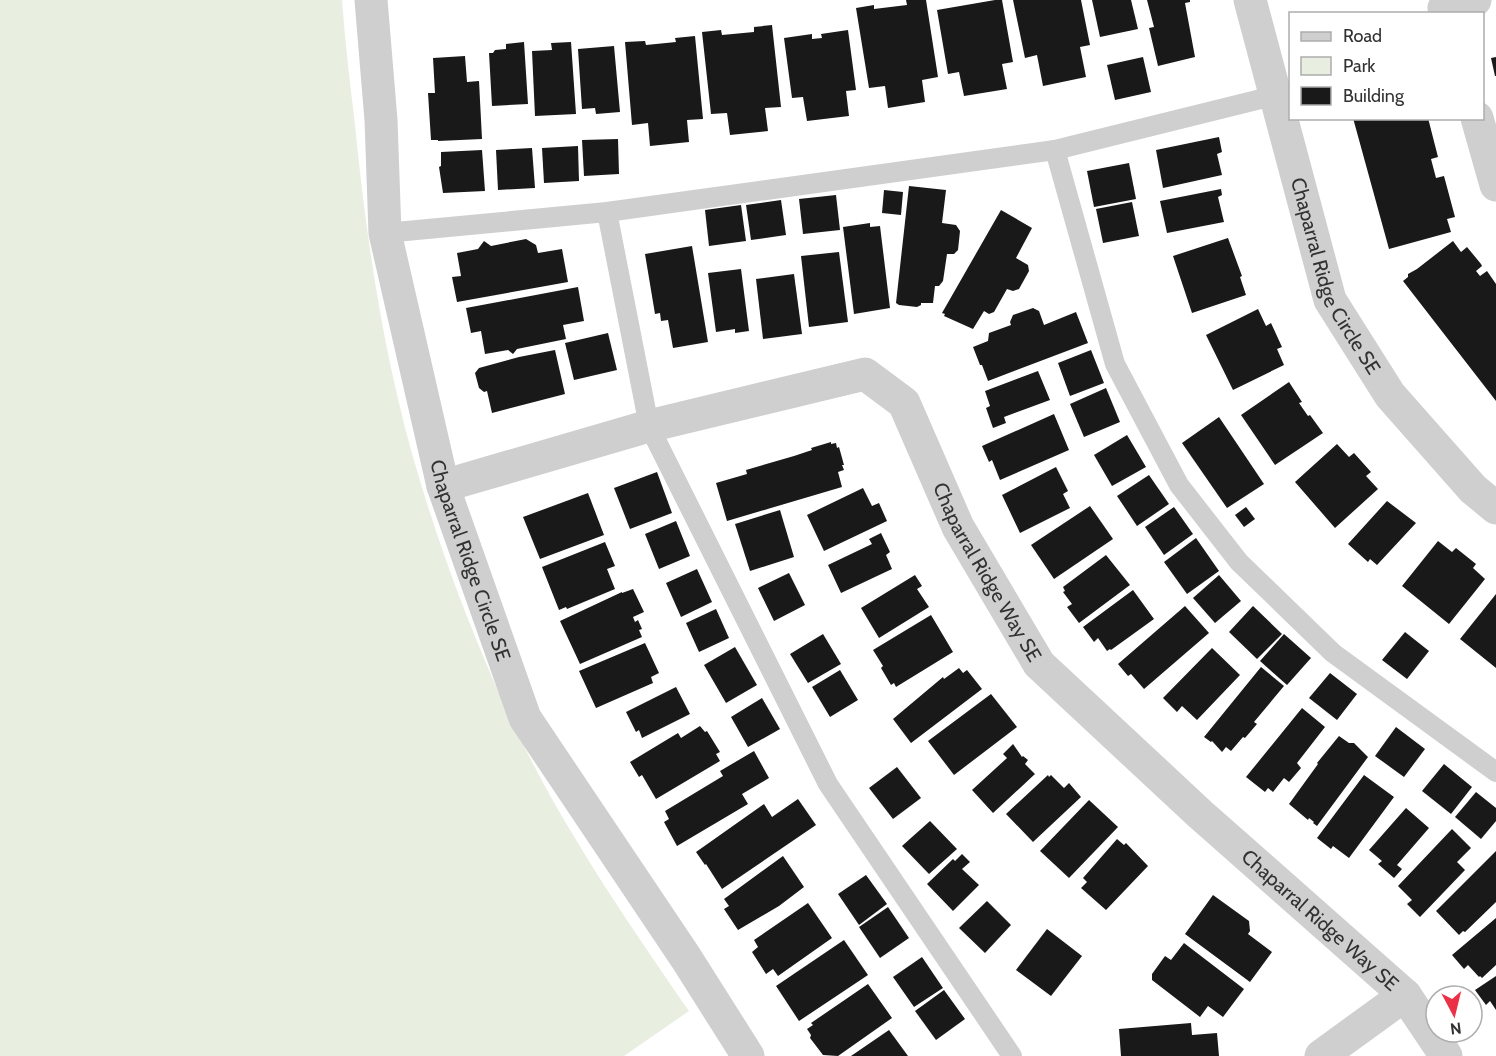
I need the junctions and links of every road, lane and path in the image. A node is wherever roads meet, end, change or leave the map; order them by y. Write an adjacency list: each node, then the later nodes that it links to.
1 (372, 0): 8 (street, Chaparral Ridge Circle SE)
2 (1250, 0): 3 (street, Chaparral Ridge Circle SE)
3 (1277, 95): 5 (lane); 11 (street, Chaparral Ridge Circle SE)
4 (1478, 120): 6 (street)
5 (1055, 150): 7 (lane); 12 (lane)
6 (1496, 184)
7 (607, 212): 8 (lane); 9 (lane)
8 (385, 233): 10 (street, Chaparral Ridge Circle SE)
9 (649, 426): 10 (street, Chaparral Ridge Way SE); 13 (street, Chaparral Ridge Way SE); 15 (lane)
10 (443, 486): 14 (street, Chaparral Ridge Circle SE)
11 (1496, 508)
12 (1496, 772)
13 (1405, 995): 16 (street); 17 (street, Chaparral Ridge Way SE)
14 (748, 1056)
15 (1012, 1056)
16 (1321, 1056)
17 (1446, 1056)

